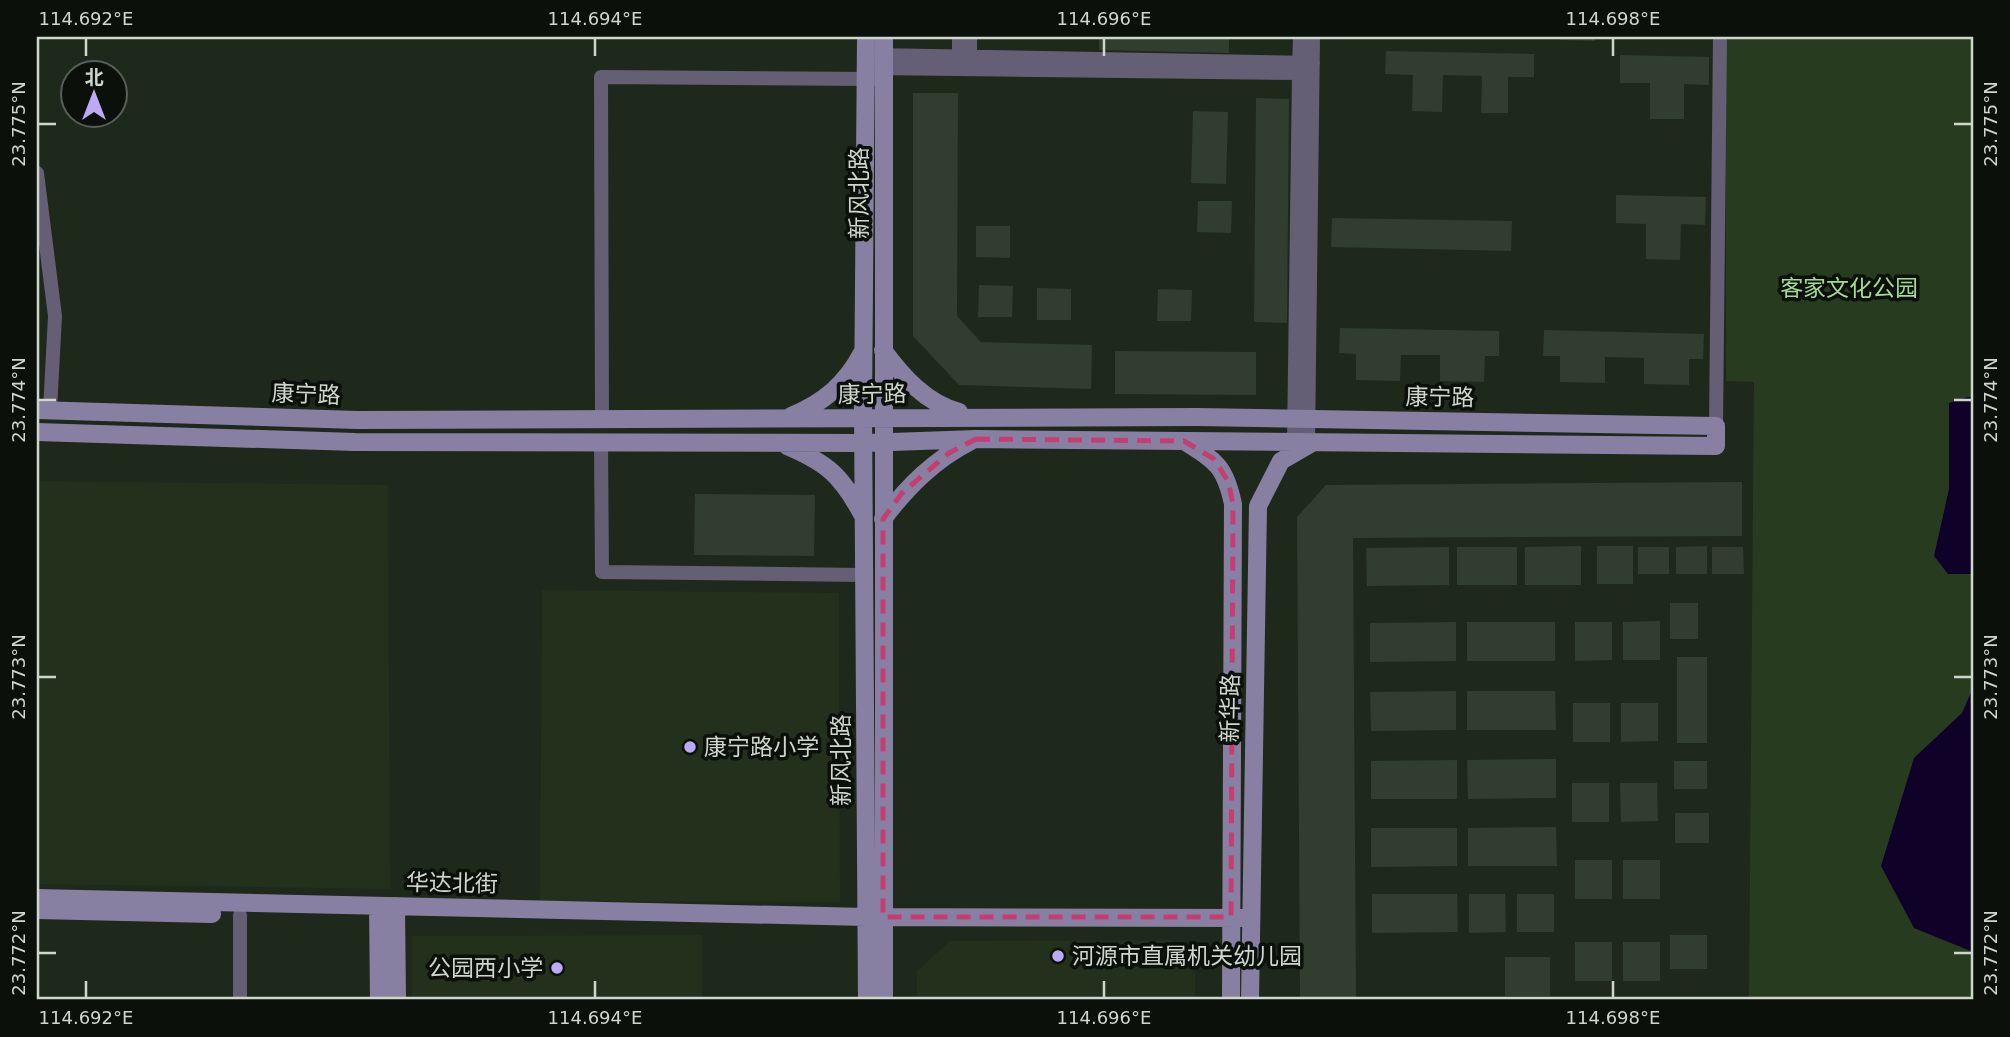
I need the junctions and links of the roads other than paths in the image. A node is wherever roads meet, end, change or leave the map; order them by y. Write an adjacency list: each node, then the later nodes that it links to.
1 (866, 37): 10 (street, 新风北路)
2 (884, 37): 10 (street, 新风北路)
3 (959, 37): 9 (street)
4 (970, 37): 9 (street)
5 (1300, 37): 11 (street)
6 (1313, 37): 11 (street)
7 (1712, 37): 22 (street)
8 (1720, 37): 22 (street)
9 (964, 63): 10 (street); 11 (street)
10 (875, 68): 13 (street, 新风北路); 14 (street, 新风北路); 20 (street)
11 (1306, 68): 19 (street)
12 (37, 173): 15 (street)
13 (864, 350): 18 (street, 新风北路); 21 (street)
14 (883, 350): 16 (street); 17 (street, 新风北路)
15 (43, 410): 20 (street, 康宁路)
16 (976, 417): 17 (street, 康宁路); 19 (street, 康宁路)
17 (883, 418): 18 (street, 康宁路); 26 (street, 新风北路)
18 (864, 419): 21 (street, 康宁路); 30 (street, 新风北路)
19 (1302, 419): 22 (street, 康宁路); 27 (street)
20 (602, 420): 21 (street, 康宁路)
21 (782, 420)
22 (1712, 426): 27 (street, 康宁路)
23 (37, 432): 28 (street, 康宁路)
24 (976, 439): 25 (street, 康宁路); 26 (street, 康宁路); 32 (street)
25 (1184, 440): 27 (street, 康宁路); 39 (street, 新华路)
26 (883, 442): 30 (street, 康宁路); 32 (street, 新风北路)
27 (1306, 442): 40 (street, 新华路)
28 (601, 443): 29 (street, 康宁路); 33 (street)
29 (780, 443): 30 (street, 康宁路); 31 (street, 新风北路)
30 (864, 443): 31 (street, 新风北路)
31 (864, 519): 33 (street, 新风北路)
32 (883, 519): 38 (street, 新风北路)
33 (864, 575): 38 (street, 新风北路)
34 (37, 898): 36 (street, 华达北街)
35 (37, 910): 37 (street, 华达北街)
36 (387, 912): 37 (street, 华达北街); 38 (street, 华达北街); 42 (street); 43 (street)
37 (240, 915): 41 (street)
38 (875, 923): 39 (street, 华达北街); 44 (street, 新风北路); 45 (street, 新风北路)
39 (1231, 923): 40 (street, 华达北街); 46 (street, 新华路)
40 (1251, 923): 47 (street, 新华路)
41 (240, 1000)
42 (379, 1000)
43 (397, 1000)
44 (867, 1000)
45 (884, 1000)
46 (1231, 1000)
47 (1250, 1000)

